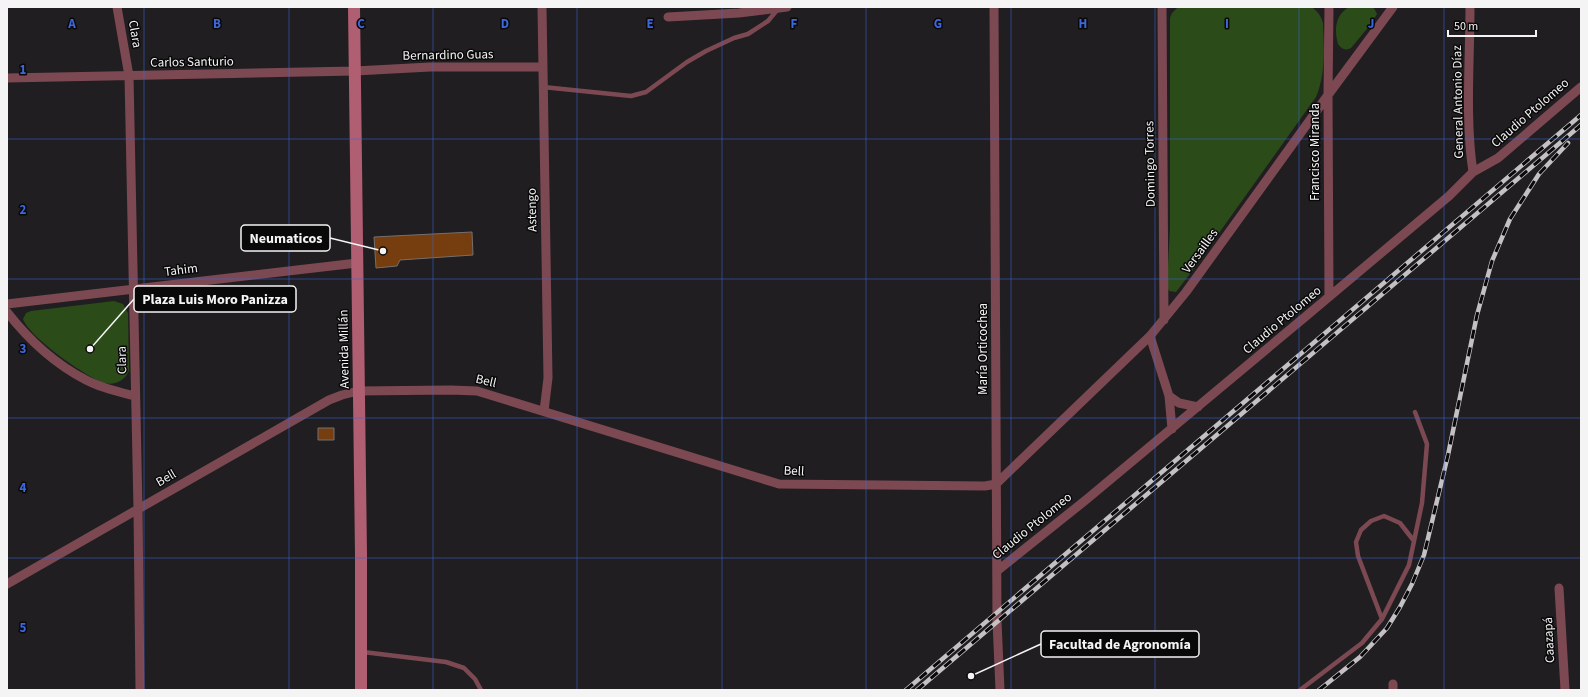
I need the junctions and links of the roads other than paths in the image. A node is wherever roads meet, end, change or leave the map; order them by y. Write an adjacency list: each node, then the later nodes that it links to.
1 (117, 7): 14 (street, Clara)
2 (354, 7): 13 (main road, Avenida Millán)
3 (542, 7): 12 (street, Astengo)
4 (787, 7): 10 (street)
5 (994, 7): 34 (street, María Orticochea)
6 (1162, 7): 25 (street, Domingo Torres)
7 (1329, 7): 18 (street, Francisco Miranda)
8 (1393, 7): 18 (street, Versailles)
9 (1470, 7): 19 (street, General Antonio Díaz)
10 (778, 9): 11 (street); 16 (lane)
11 (668, 17)
12 (543, 68): 13 (street, Bernardino Guas); 16 (street, Astengo)
13 (354, 71): 14 (street, Carlos Santurio); 20 (main road, Avenida Millán)
14 (129, 76): 15 (street, Carlos Santurio); 21 (street, Clara)
15 (7, 78)
16 (543, 86): 31 (street, Astengo)
17 (1581, 87): 19 (street, Claudio Ptolomeo)
18 (1328, 95): 22 (street, Francisco Miranda); 25 (street, Versailles)
19 (1473, 172): 22 (street, Claudio Ptolomeo)
20 (357, 263): 21 (street, Tahim); 27 (main road, Avenida Millán)
21 (133, 289): 23 (street, Tahim); 28 (street, Clara)
22 (1329, 296): 30 (street, Claudio Ptolomeo)
23 (7, 304)
24 (7, 312): 28 (street)
25 (1164, 320): 26 (street, Versailles)
26 (1150, 336): 29 (street); 34 (street, Versailles)
27 (358, 391): 31 (street, Bell); 35 (street, Bell); 41 (main road, Avenida Millán)
28 (135, 396): 35 (street, Clara)
29 (1169, 396): 30 (street); 33 (street)
30 (1198, 407): 33 (street, Claudio Ptolomeo)
31 (544, 411): 34 (street, Bell)
32 (1415, 412): 36 (lane)
33 (1172, 429): 37 (street, Claudio Ptolomeo)
34 (996, 484): 37 (street, María Orticochea)
35 (138, 509): 38 (street, Bell); 42 (street, Clara)
36 (1414, 541): 40 (lane); 40 (lane)
37 (997, 571): 45 (street, María Orticochea)
38 (7, 584)
39 (1560, 588): 47 (street, Caazapá)
40 (1382, 618): 46 (lane)
41 (361, 651): 43 (main road, Avenida Millán); 44 (lane)
42 (140, 690)
43 (361, 690)
44 (481, 690)
45 (1000, 690)
46 (1300, 690)
47 (1565, 690)

